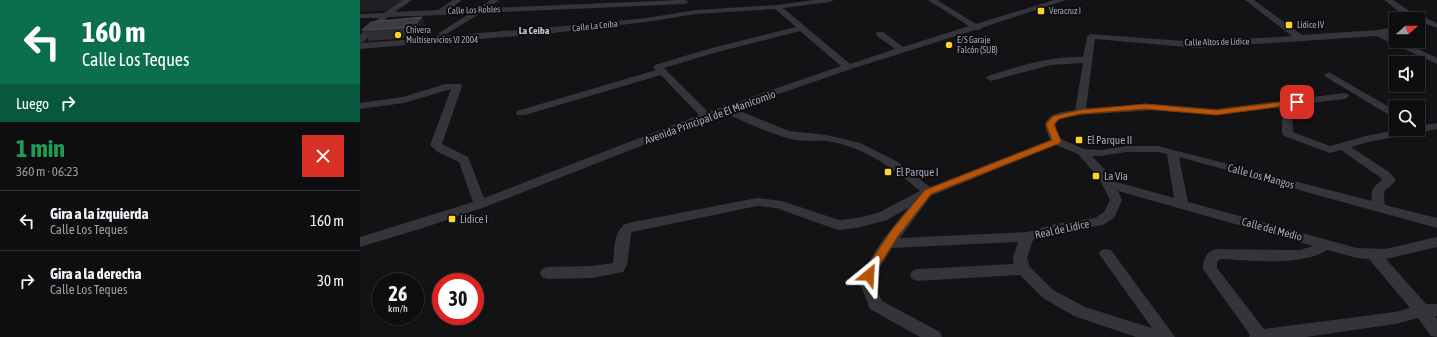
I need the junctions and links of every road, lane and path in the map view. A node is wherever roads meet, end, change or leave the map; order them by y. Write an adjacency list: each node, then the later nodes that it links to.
1 (408, 0): 17 (street)
2 (458, 0): 16 (street)
3 (495, 0): 15 (street)
4 (740, 0): 14 (street)
5 (830, 0): 11 (street, Calle La Ceiba)
6 (932, 0): 22 (street)
7 (1249, 0): 26 (street)
8 (1388, 0): 19 (street)
9 (1053, 1): 22 (street, Avenida Principal de El Manicomio)
10 (685, 2): 12 (street, Calle Los Robles)
11 (793, 3): 13 (street, Calle La Ceiba)
12 (615, 4): 15 (street, Calle Los Robles); 20 (street)
13 (777, 7): 14 (street, Calle La Ceiba); 21 (street)
14 (739, 9): 20 (street, Calle La Ceiba)
15 (481, 10): 16 (street, Calle Los Robles); 28 (street)
16 (441, 12): 17 (street, Calle Los Robles)
17 (387, 14): 18 (street, Calle Los Robles); 27 (street)
18 (360, 16)
19 (1434, 24)
20 (601, 25): 28 (street, Calle La Ceiba)
21 (802, 28): 33 (street); 34 (street)
22 (977, 28): 30 (street, Avenida Principal de El Manicomio)
23 (1389, 31): 24 (street, Calle Altos de Lídice)
24 (1376, 33): 26 (street, Calle Altos de Lídice); 32 (street)
25 (880, 34): 30 (street)
26 (1300, 38): 31 (street, Calle Altos de Lídice)
27 (360, 40)
28 (432, 40): 29 (street, Calle La Ceiba)
29 (360, 46)
30 (902, 50): 33 (street, Avenida Principal de El Manicomio)
31 (1086, 60): 36 (street); 41 (street, Calle Altos de Lídice)
32 (1437, 61)
33 (848, 67): 40 (street, Avenida Principal de El Manicomio)
34 (660, 70): 43 (street); 44 (street)
35 (1329, 75): 42 (street)
36 (991, 78)
37 (1344, 96): 38 (street)
38 (1281, 104): 41 (street); 49 (street)
39 (360, 106): 54 (street)
40 (728, 110): 44 (street, Avenida Principal de El Manicomio); 53 (street)
41 (1080, 112): 48 (street)
42 (1389, 112)
43 (521, 113)
44 (706, 116): 54 (street, Avenida Principal de El Manicomio)
45 (1437, 126): 46 (street)
46 (1425, 128)
47 (1389, 134): 49 (street)
48 (1056, 141): 50 (street); 53 (street)
49 (1342, 146): 56 (street)
50 (1082, 152): 51 (street, Calle Los Mangos); 52 (street, Real de Lídice)
51 (1172, 152): 55 (street); 56 (street, Calle Los Mangos)
52 (1108, 184): 55 (street, Calle del Medio); 58 (street, Real de Lídice)
53 (928, 192): 60 (street); 66 (street)
54 (480, 204): 59 (street, Avenida Principal de El Manicomio)
55 (1182, 204): 62 (street, Calle del Medio)
56 (1379, 208): 57 (street, Calle Los Mangos)
57 (1437, 223)
58 (1027, 237): 60 (street); 65 (street, Real de Lídice)
59 (360, 242)
60 (888, 242): 70 (street)
61 (1437, 242): 64 (street, Calle del Medio)
62 (1326, 244): 64 (street, Calle del Medio); 74 (street)
63 (1106, 254): 72 (street)
64 (1373, 254): 68 (street)
65 (1023, 269): 67 (street); 71 (street)
66 (547, 273)
67 (917, 275)
68 (1430, 310): 69 (street); 74 (street)
69 (1437, 331)
70 (934, 337)
71 (1157, 337)
72 (1167, 337)
73 (1257, 337): 74 (street)
74 (1261, 337)

